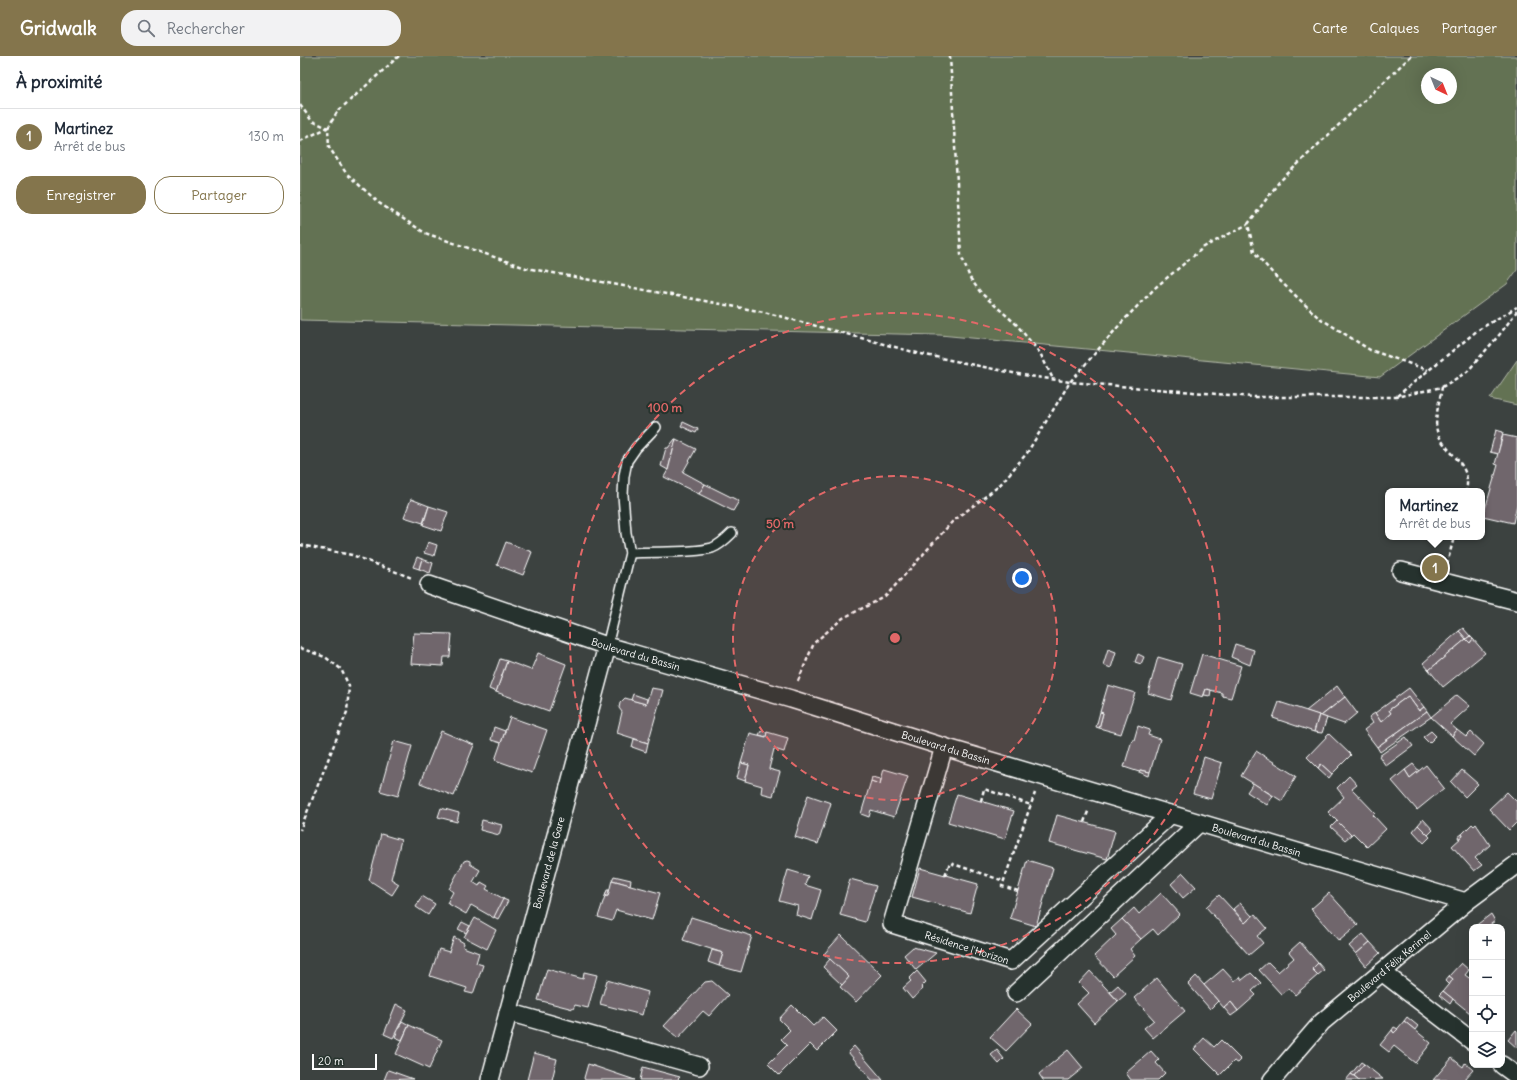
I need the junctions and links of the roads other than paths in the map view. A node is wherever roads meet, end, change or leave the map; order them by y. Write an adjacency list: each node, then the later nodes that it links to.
1 (656, 427): 3 (lane)
2 (732, 533): 3 (lane)
3 (630, 553): 7 (lane)
4 (1401, 571): 6 (street)
5 (429, 584): 7 (street, Boulevard du Bassin)
6 (1517, 601)
7 (607, 646): 8 (street, Boulevard du Bassin); 15 (street, Boulevard de la Gare)
8 (944, 747): 9 (street, Boulevard du Bassin); 9 (street, Résidence l'Horizon)
9 (1171, 814): 10 (street, Boulevard du Bassin)
10 (1199, 823): 12 (street, Boulevard du Bassin); 14 (street)
11 (1517, 864): 12 (street, Boulevard Félix Kerimel)
12 (1466, 902): 13 (street, Boulevard Félix Kerimel)
13 (1382, 972): 16 (street); 21 (street, Boulevard Félix Kerimel)
14 (1016, 993)
15 (508, 1012): 17 (street); 20 (street, Boulevard de la Gare)
16 (1469, 1039)
17 (699, 1066)
18 (1505, 1066): 19 (street)
19 (1517, 1076)
20 (490, 1080)
21 (1272, 1080)

